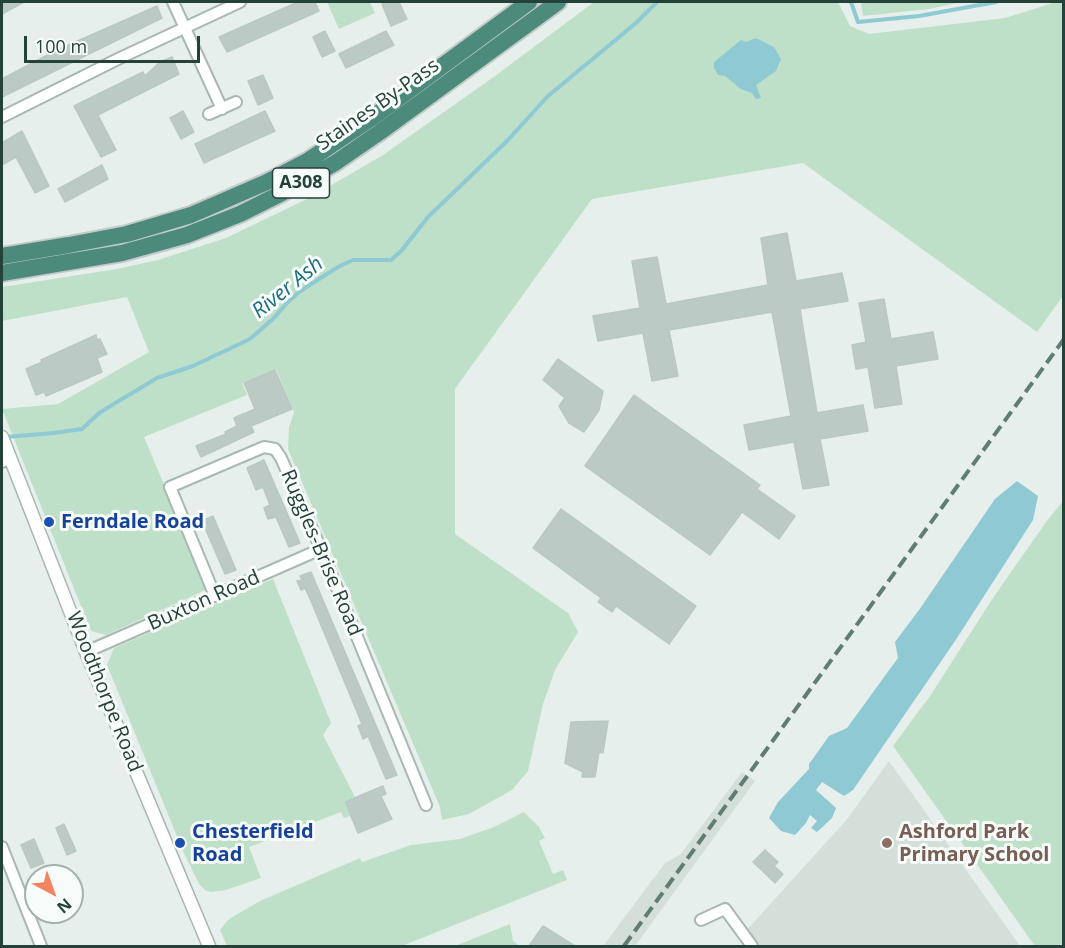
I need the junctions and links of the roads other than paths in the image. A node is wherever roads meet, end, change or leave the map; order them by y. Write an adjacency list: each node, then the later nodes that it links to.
1 (173, 2): 5 (street)
2 (240, 2): 5 (street)
3 (529, 2): 10 (highway, Staines By-Pass / A308)
4 (558, 2): 11 (highway, Staines By-Pass / A308)
5 (184, 27): 7 (street); 9 (street)
6 (236, 102): 7 (street)
7 (222, 109): 8 (street)
8 (209, 114)
9 (2, 117)
10 (2, 256)
11 (2, 273)
12 (3, 441): 13 (street, Woodthorpe Road)
13 (6, 460): 16 (street, Woodthorpe Road)
14 (321, 549): 15 (street, Buxton Road); 15 (street, Ruggles-Brise Road); 17 (street, Ruggles-Brise Road)
15 (215, 596): 16 (street, Buxton Road)
16 (86, 652): 21 (street, Woodthorpe Road)
17 (426, 805)
18 (2, 848): 20 (street)
19 (701, 920): 22 (street)
20 (41, 946)
21 (209, 946)
22 (752, 946)

